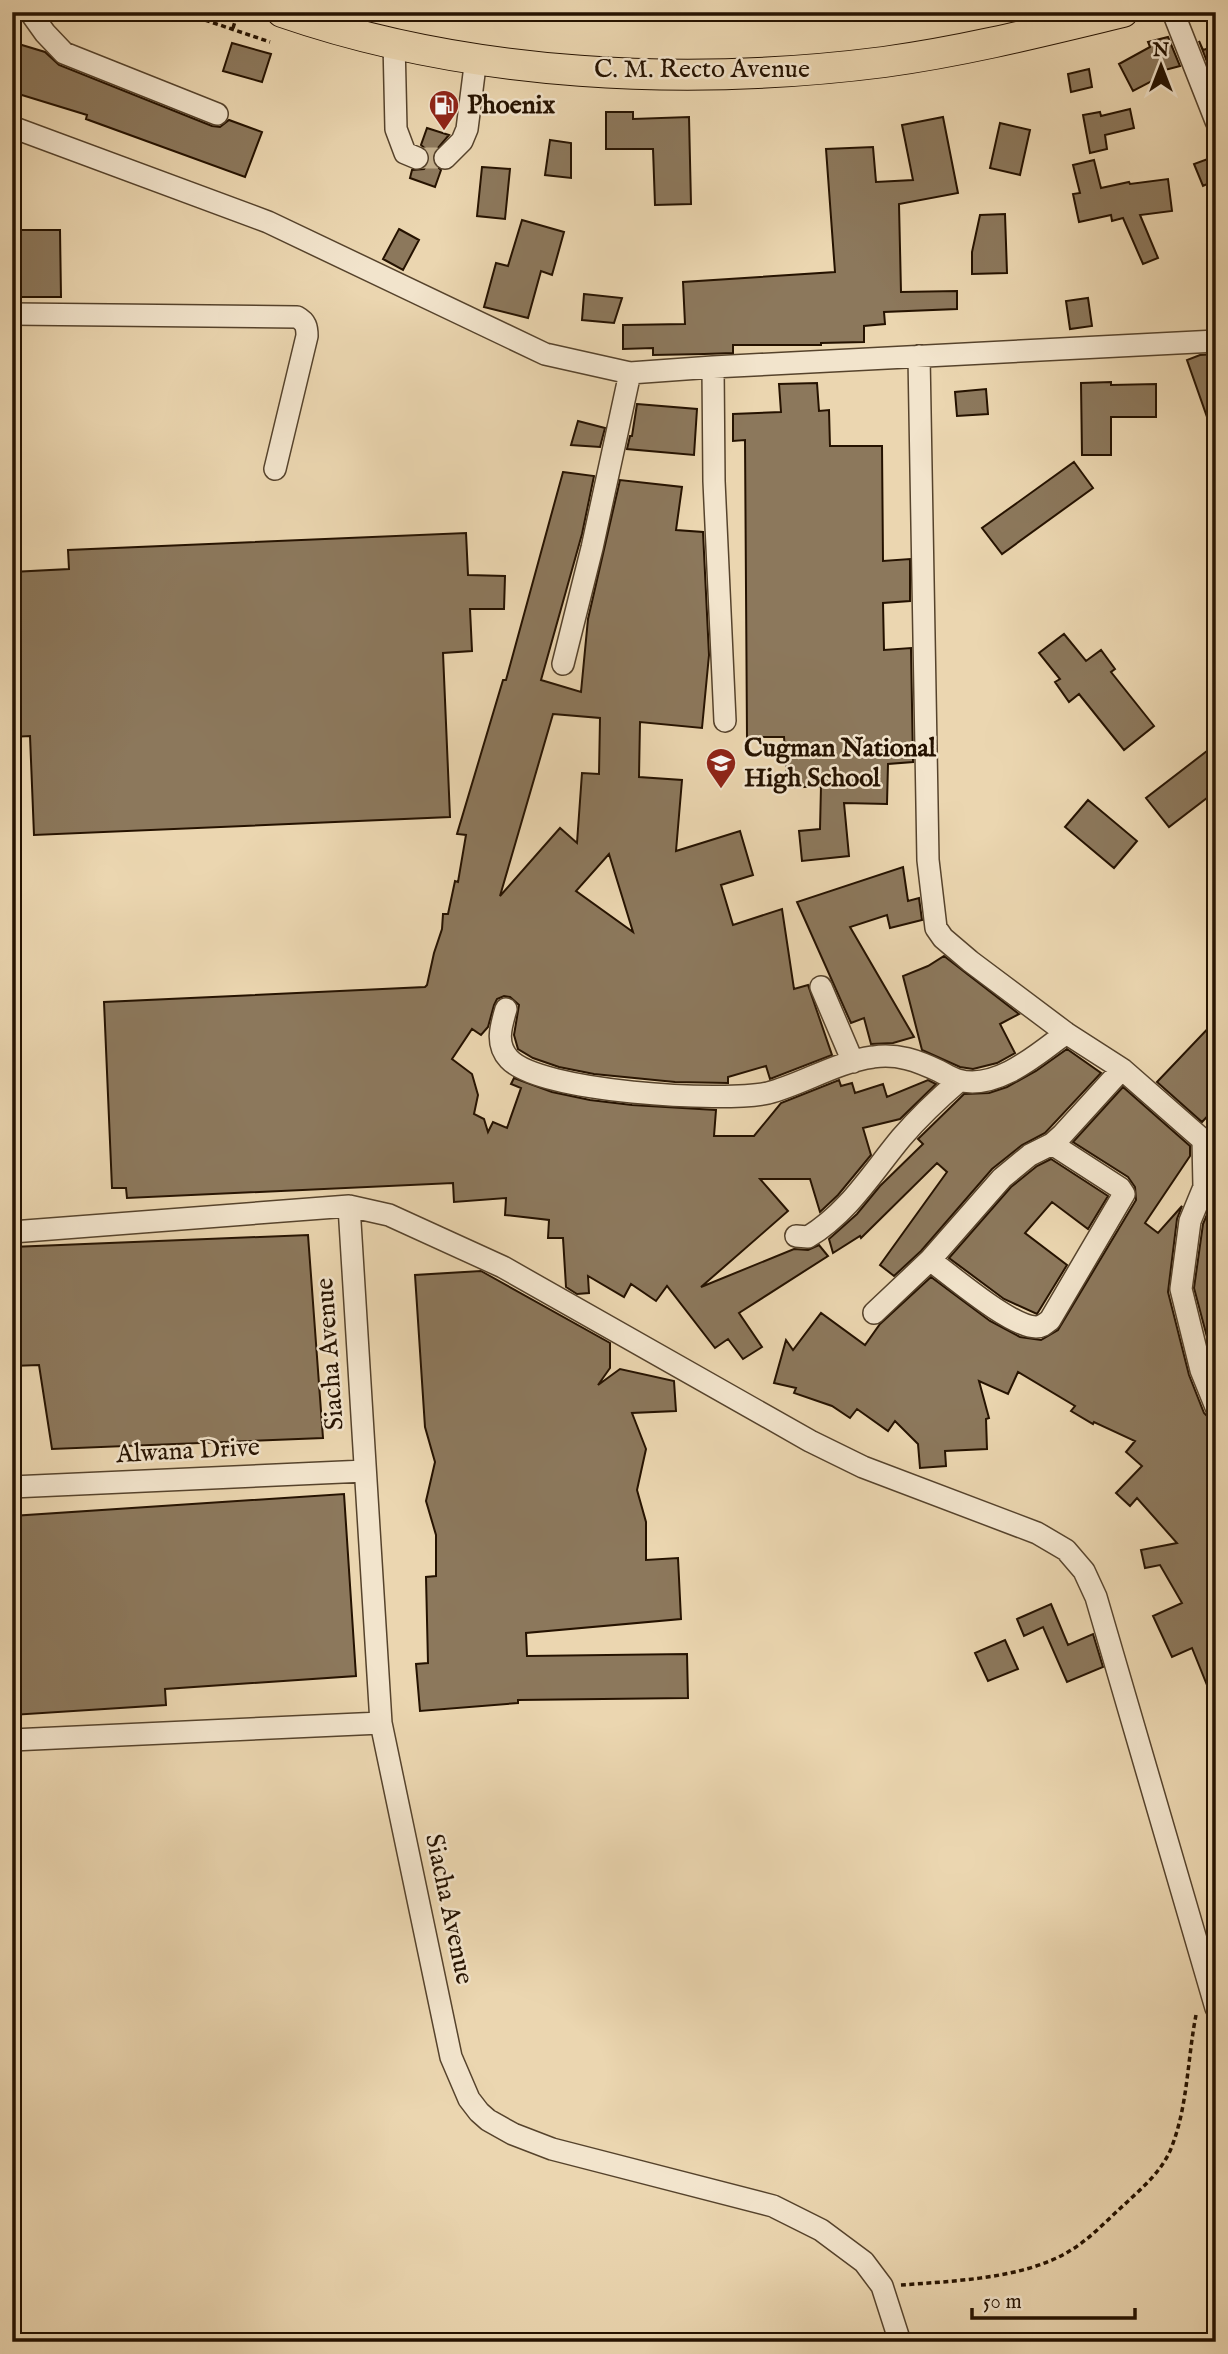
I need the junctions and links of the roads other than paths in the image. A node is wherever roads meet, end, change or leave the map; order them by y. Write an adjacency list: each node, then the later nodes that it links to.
1 (30, 12): 7 (street)
2 (282, 12): 5 (highway, C. M. Recto Avenue)
3 (1123, 12): 6 (highway, C. M. Recto Avenue)
4 (1173, 12): 8 (street)
5 (394, 42): 6 (highway, C. M. Recto Avenue); 10 (street)
6 (476, 58): 11 (street)
7 (218, 114)
8 (1216, 121)
9 (12, 127): 16 (street)
10 (417, 158)
11 (445, 158)
12 (12, 314): 17 (street)
13 (1215, 342): 14 (street)
14 (919, 356): 15 (street); 22 (street)
15 (713, 367): 16 (street); 19 (street)
16 (630, 373): 18 (street)
17 (275, 469)
18 (563, 664)
19 (725, 721)
20 (821, 987): 23 (street)
21 (506, 1009): 23 (street)
22 (1066, 1032): 24 (street); 25 (street)
23 (852, 1062): 25 (street)
24 (1122, 1069): 26 (street); 27 (street)
25 (959, 1080): 30 (street)
26 (1210, 1142): 33 (street)
27 (1052, 1144): 31 (street); 31 (street)
28 (349, 1206): 29 (street); 34 (street, Siacha Avenue); 38 (street)
29 (12, 1232)
30 (796, 1236)
31 (930, 1260): 32 (street)
32 (874, 1313)
33 (1216, 1407)
34 (365, 1471): 35 (street, Alwana Drive); 36 (street, Siacha Avenue)
35 (12, 1487)
36 (381, 1723): 37 (street); 39 (street, Siacha Avenue)
37 (12, 1740)
38 (1216, 2008)
39 (900, 2342)

